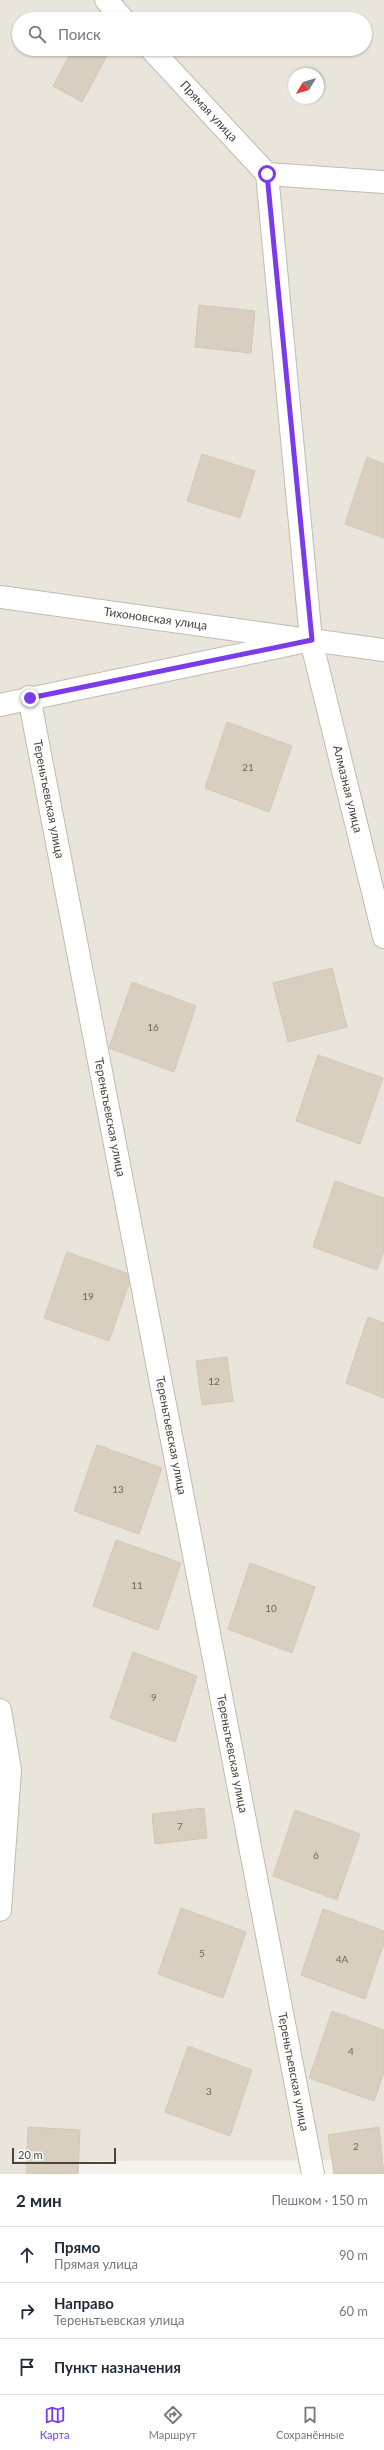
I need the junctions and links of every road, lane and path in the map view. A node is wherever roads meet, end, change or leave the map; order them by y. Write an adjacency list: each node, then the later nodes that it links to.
1 (106, 0): 2 (street)
2 (117, 12)
3 (157, 56): 4 (street, Прямая улица)
4 (267, 174): 5 (street); 7 (street)
5 (384, 182)
6 (0, 598): 7 (street, Тихоновская улица)
7 (312, 640): 8 (street); 9 (street); 11 (street, Алмазная улица)
8 (384, 650)
9 (30, 698): 10 (street); 14 (street, Тереньтьевская улица)
10 (0, 705)
11 (384, 937)
12 (0, 1710): 13 (street)
13 (0, 1910)
14 (313, 2174)

